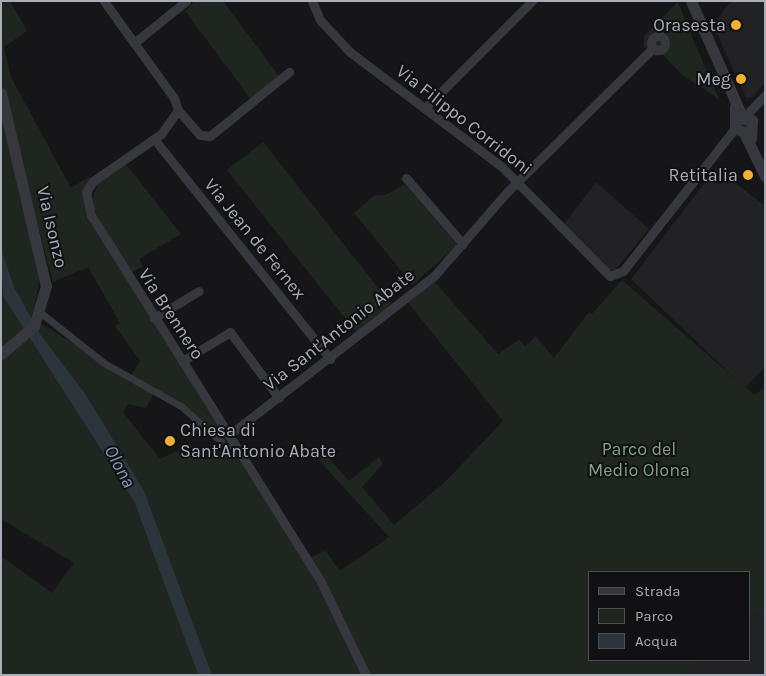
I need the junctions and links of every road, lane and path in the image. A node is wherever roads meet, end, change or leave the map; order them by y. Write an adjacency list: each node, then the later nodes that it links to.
1 (104, 1): 6 (street)
2 (186, 1): 6 (street)
3 (312, 1): 11 (street, Via Filippo Corridoni)
4 (532, 1): 11 (street)
5 (691, 1): 13 (street)
6 (134, 43): 12 (street)
7 (653, 48): 17 (street, Via Sant'Antonio Abate)
8 (289, 72): 12 (street)
9 (1, 93): 20 (street, Via Isonzo)
10 (762, 99): 13 (street)
11 (426, 107): 17 (street, Via Filippo Corridoni)
12 (178, 110): 14 (street, Via Brennero)
13 (743, 125): 15 (street); 17 (street, Via Filippo Corridoni)
14 (154, 139): 21 (street, Via Brennero); 23 (street, Via Jean de Fernex)
15 (765, 176)
16 (406, 178): 18 (street)
17 (518, 182): 18 (street, Via Sant'Antonio Abate)
18 (463, 244): 23 (street, Via Sant'Antonio Abate)
19 (199, 291): 21 (street)
20 (40, 314): 22 (street); 27 (street)
21 (154, 318): 24 (street, Via Brennero)
22 (1, 354)
23 (330, 359): 25 (street, Via Sant'Antonio Abate)
24 (182, 361): 25 (street); 26 (street, Via Brennero)
25 (278, 398): 26 (street, Via Sant'Antonio Abate)
26 (229, 435): 28 (street, Via Brennero)
27 (227, 447)
28 (366, 675)

